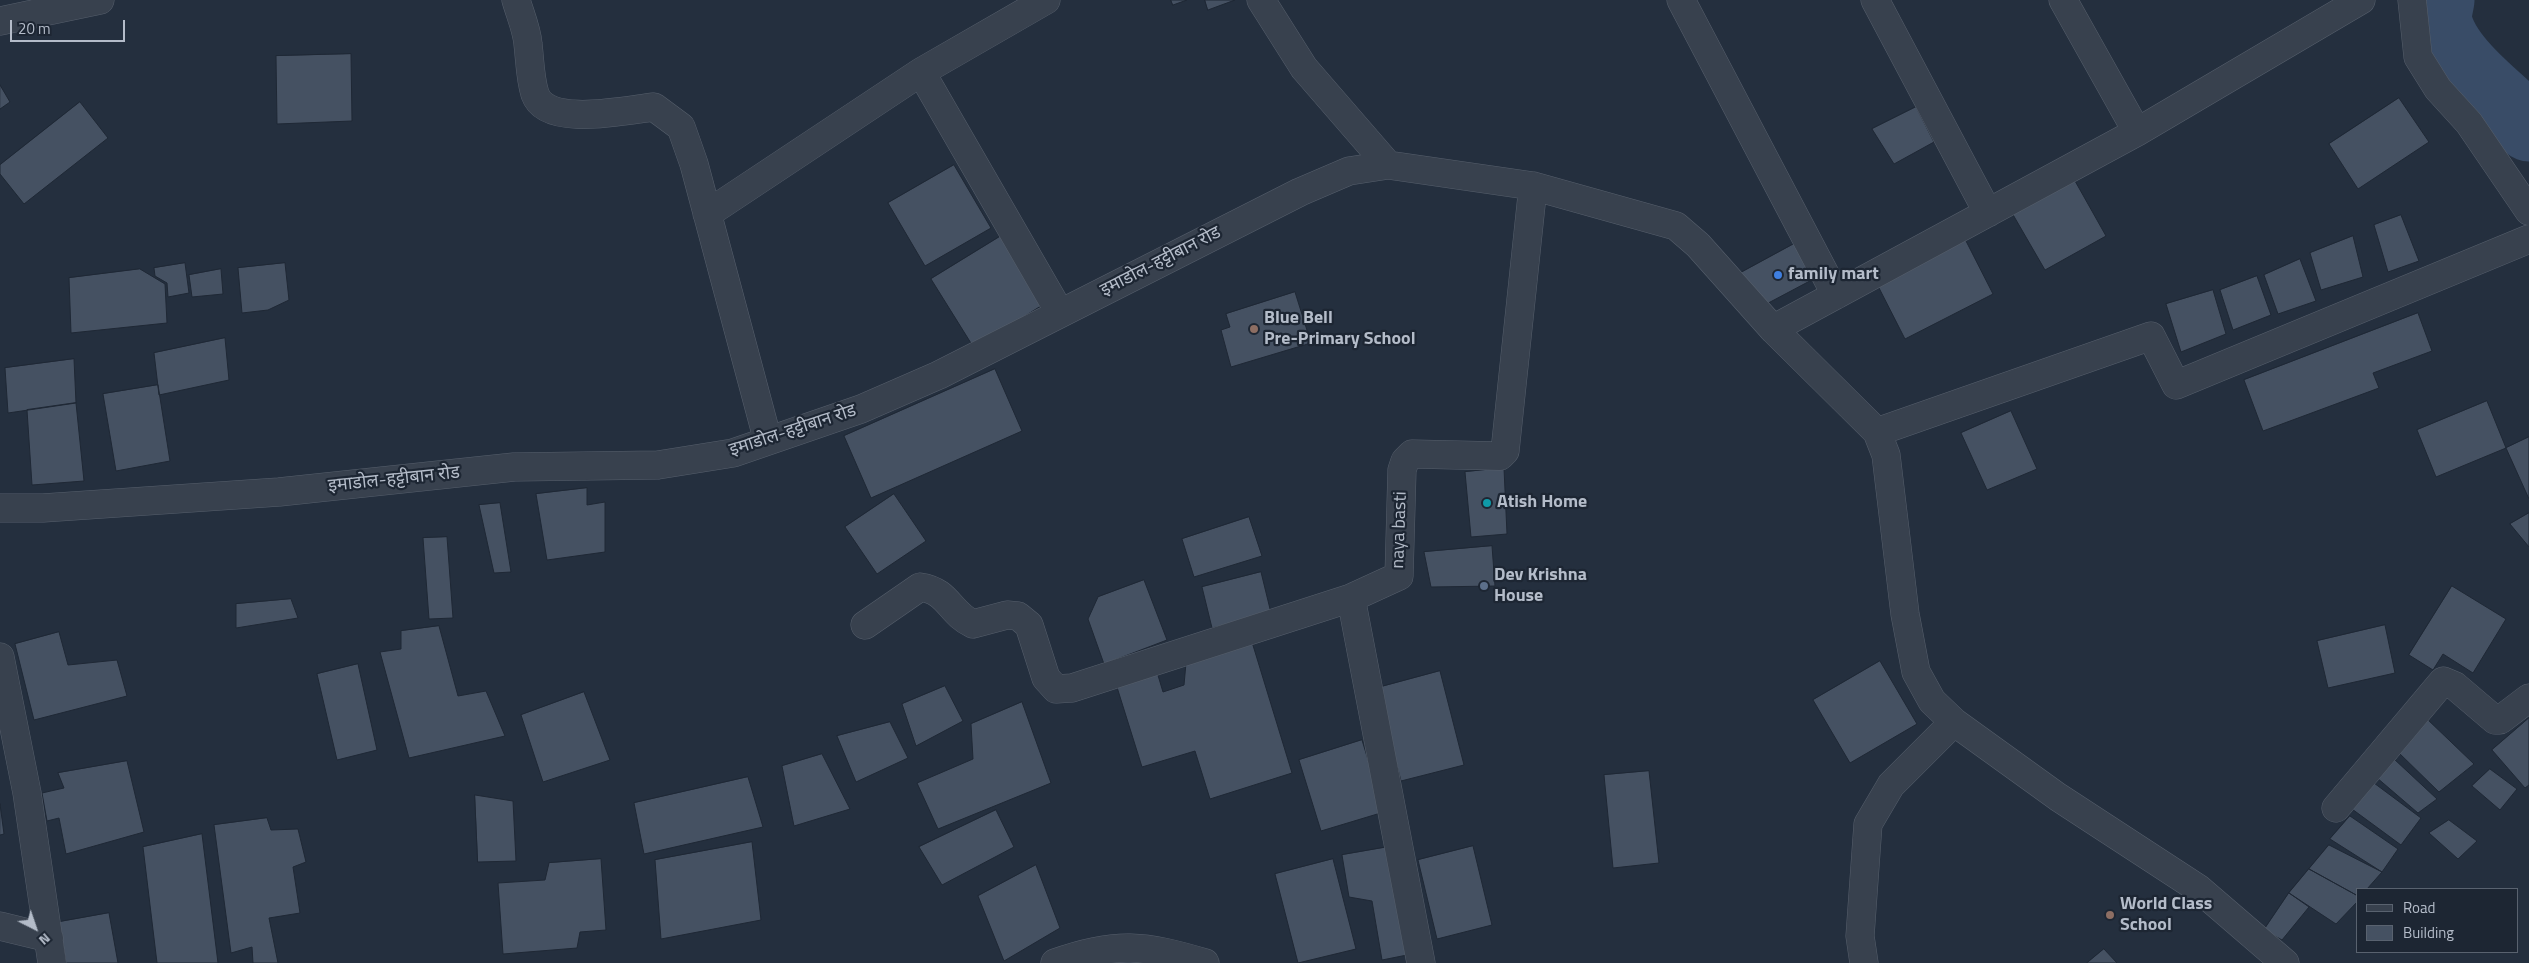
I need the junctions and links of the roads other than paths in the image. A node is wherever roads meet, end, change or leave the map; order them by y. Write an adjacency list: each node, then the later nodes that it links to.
1 (100, 0): 10 (street)
2 (516, 0): 17 (street)
3 (1046, 0): 11 (street)
4 (1261, 0): 13 (street)
5 (1681, 0): 19 (street)
6 (1875, 0): 16 (street)
7 (2063, 0): 12 (street)
8 (2362, 0): 12 (street)
9 (2412, 0): 15 (street)
10 (4, 14)
11 (921, 72): 17 (street); 20 (street)
12 (2137, 132): 16 (street)
13 (1388, 164): 14 (street, इमाडोल-हट्टीबान रोड); 20 (street, इमाडोल-हट्टीबान रोड)
14 (1533, 186): 21 (street, इमाडोल-हट्टीबान रोड); 25 (street, naya basti)
15 (2529, 211)
16 (1988, 213): 19 (street)
17 (707, 214): 23 (street)
18 (2529, 239): 22 (street)
19 (1836, 295): 21 (street)
20 (1060, 313): 23 (street, इमाडोल-हट्टीबान रोड)
21 (1773, 329): 22 (street, इमाडोल-हट्टीबान रोड)
22 (1877, 432): 29 (street)
23 (768, 441): 24 (street, इमाडोल-हट्टीबान रोड)
24 (0, 508)
25 (1350, 598): 26 (street); 35 (street)
26 (865, 625)
27 (0, 657): 32 (street)
28 (2529, 698): 30 (street)
29 (1954, 722): 36 (street); 37 (street)
30 (2336, 808)
31 (0, 926): 32 (street)
32 (50, 950)
33 (1056, 963): 34 (street)
34 (1204, 963)
35 (1421, 963)
36 (1864, 963)
37 (2285, 963)

